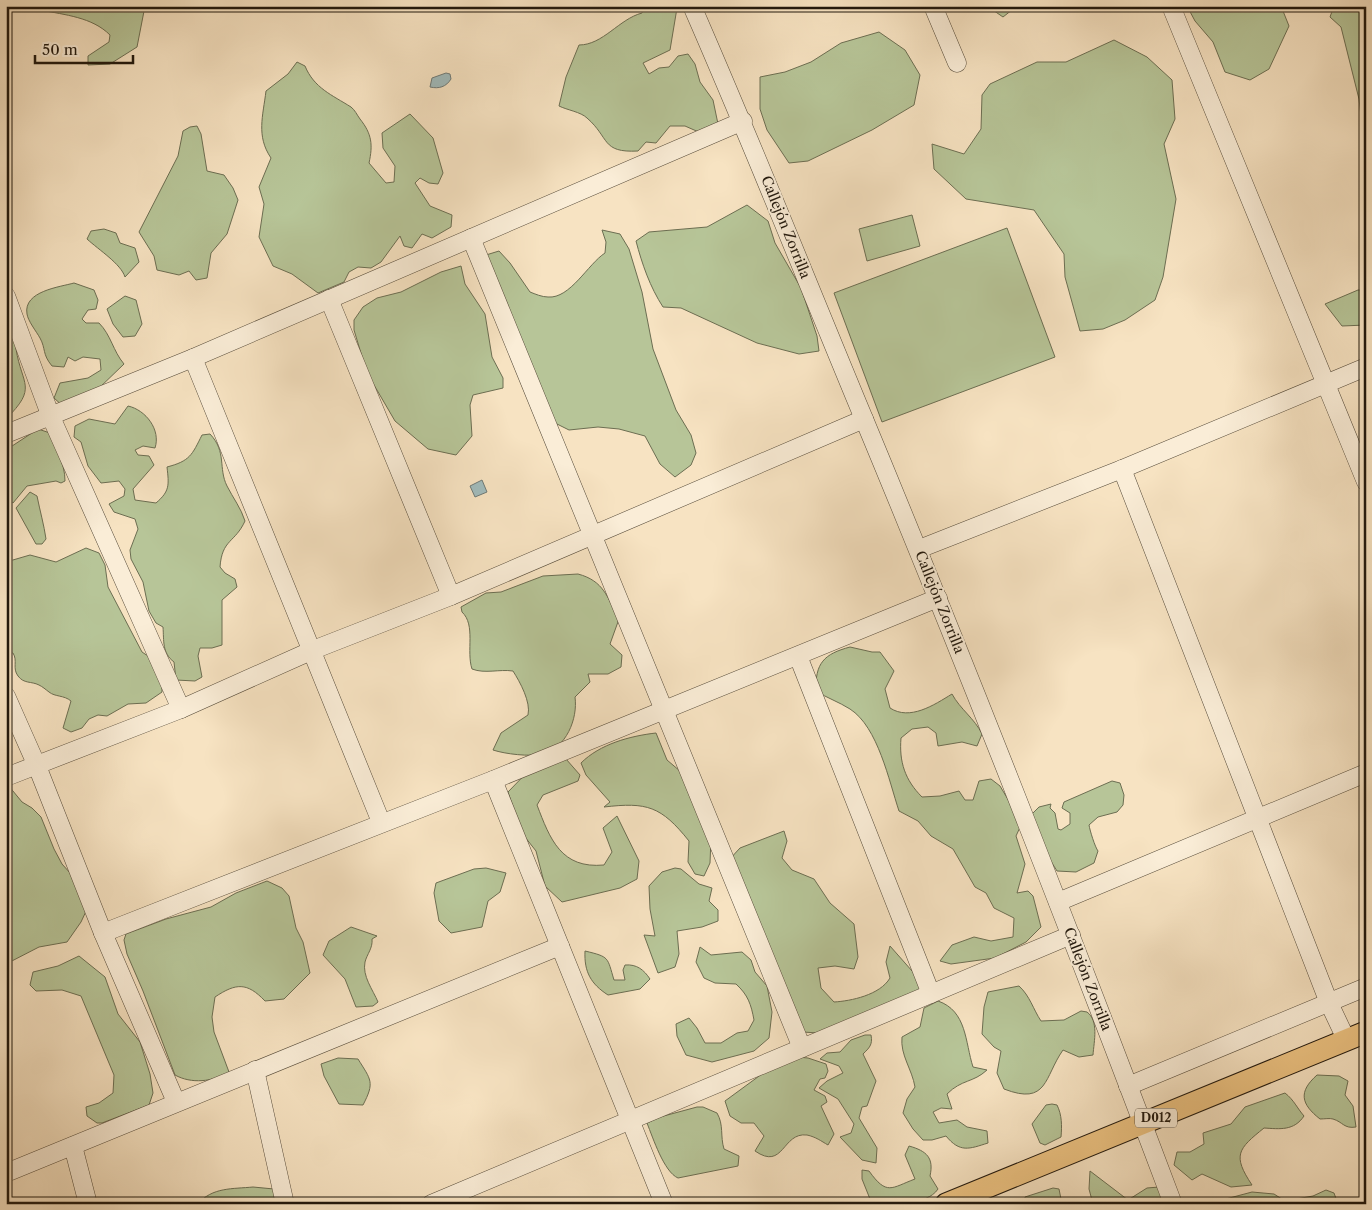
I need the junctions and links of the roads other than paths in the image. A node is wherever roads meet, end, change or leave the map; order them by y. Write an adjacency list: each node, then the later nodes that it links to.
1 (692, 6): 5 (street, Callejón Zorrilla)
2 (933, 6): 4 (street)
3 (1171, 6): 11 (street)
4 (957, 63)
5 (743, 122): 6 (street); 13 (street, Callejón Zorrilla)
6 (470, 238): 8 (street); 17 (street)
7 (6, 296): 12 (street)
8 (329, 299): 9 (street); 19 (street)
9 (193, 358): 12 (street); 21 (street)
10 (1366, 367): 11 (street)
11 (1324, 384): 15 (street); 16 (street)
12 (51, 417): 14 (street); 24 (street)
13 (864, 419): 17 (street); 18 (street, Callejón Zorrilla)
14 (6, 434)
15 (1122, 469): 18 (street); 30 (street)
16 (1366, 482)
17 (592, 536): 19 (street); 25 (street)
18 (919, 548): 20 (street, Callejón Zorrilla)
19 (451, 596): 21 (street)
20 (938, 598): 22 (street); 32 (street, Callejón Zorrilla)
21 (313, 650): 24 (street); 31 (street)
22 (798, 656): 25 (street); 37 (street)
23 (6, 696): 26 (street)
24 (181, 709): 26 (street)
25 (664, 711): 29 (street); 41 (street)
26 (37, 766): 28 (street); 33 (street)
27 (1366, 773): 30 (street)
28 (6, 777)
29 (493, 780): 31 (street); 35 (street)
30 (1258, 817): 32 (street); 38 (street)
31 (382, 822): 33 (street)
32 (1058, 902): 34 (street, Callejón Zorrilla)
33 (103, 933): 44 (street)
34 (1071, 935): 37 (street); 43 (street, Callejón Zorrilla)
35 (560, 946): 42 (street); 45 (street)
36 (1366, 987): 38 (street)
37 (931, 994): 41 (street)
38 (1329, 1003): 40 (street); 43 (street)
39 (1366, 1032): 40 (main road, D012)
40 (1346, 1040): 46 (main road, D012)
41 (802, 1048): 45 (street)
42 (255, 1070): 44 (street); 50 (street)
43 (1128, 1086): 46 (street, Callejón Zorrilla)
44 (176, 1102): 47 (street)
45 (630, 1120): 51 (street); 52 (street)
46 (1143, 1124): 53 (main road, D012); 54 (street, Callejón Zorrilla)
47 (73, 1146): 48 (street); 49 (street)
48 (6, 1174)
49 (88, 1204)
50 (285, 1204)
51 (431, 1204)
52 (664, 1204)
53 (946, 1204)
54 (1173, 1204)

